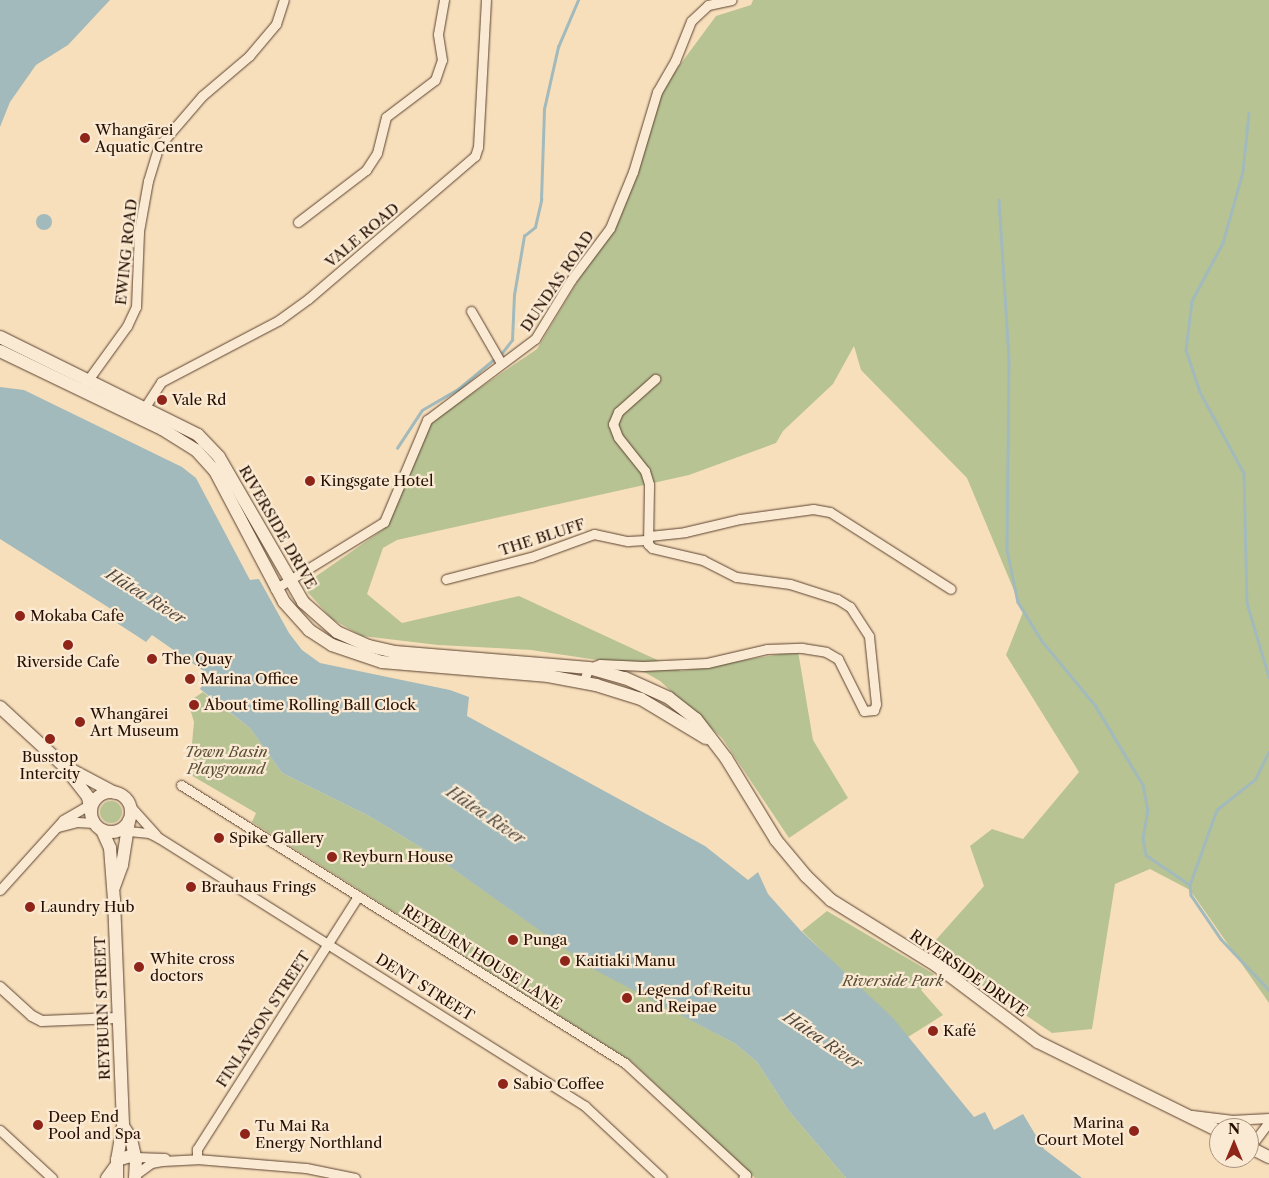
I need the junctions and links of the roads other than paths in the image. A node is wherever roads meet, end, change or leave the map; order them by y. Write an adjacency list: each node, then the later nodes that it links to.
1 (284, 0): 11 (street, EWING ROAD)
2 (444, 0): 5 (street)
3 (488, 0): 12 (street, VALE ROAD)
4 (731, 0): 9 (street, DUNDAS ROAD)
5 (298, 222)
6 (471, 311): 9 (street)
7 (0, 336): 11 (main road, RIVERSIDE DRIVE)
8 (0, 351): 11 (main road, RIVERSIDE DRIVE)
9 (500, 363): 15 (street, DUNDAS ROAD)
10 (654, 379): 13 (street)
11 (84, 385): 12 (main road, RIVERSIDE DRIVE)
12 (141, 412): 15 (main road, RIVERSIDE DRIVE); 16 (main road, RIVERSIDE DRIVE)
13 (648, 538): 14 (street, THE BLUFF); 17 (street, THE BLUFF); 18 (street)
14 (446, 579)
15 (289, 582): 16 (street, DUNDAS ROAD); 18 (main road, RIVERSIDE DRIVE)
16 (275, 589): 19 (main road, RIVERSIDE DRIVE)
17 (950, 589)
18 (589, 668): 19 (street); 21 (main road, RIVERSIDE DRIVE)
19 (583, 682): 21 (main road, RIVERSIDE DRIVE)
20 (0, 707): 22 (main road)
21 (708, 739): 36 (main road, RIVERSIDE DRIVE)
22 (64, 766): 24 (main road); 26 (main road)
23 (181, 785): 32 (street, REYBURN HOUSE LANE)
24 (115, 793): 25 (main road); 26 (main road)
25 (130, 806): 28 (main road, REYBURN STREET); 29 (street, DENT STREET)
26 (94, 815): 27 (street); 27 (street); 28 (main road); 31 (main road, REYBURN STREET)
27 (58, 827): 30 (street)
28 (125, 827): 29 (street, DENT STREET); 31 (main road, REYBURN STREET)
29 (159, 838): 33 (street, DENT STREET)
30 (0, 890)
31 (113, 890): 35 (main road, REYBURN STREET)
32 (358, 896): 33 (street, FINLAYSON STREET); 53 (street, REYBURN HOUSE LANE)
33 (327, 945): 45 (street, FINLAYSON STREET); 52 (street, DENT STREET)
34 (0, 987): 35 (street)
35 (117, 1018): 39 (main road, REYBURN STREET)
36 (1184, 1114): 37 (street); 40 (main road, RIVERSIDE DRIVE)
37 (1269, 1118)
38 (1269, 1122): 42 (street)
39 (123, 1126): 43 (main road, REYBURN STREET); 46 (main road, REYBURN STREET)
40 (1209, 1127)
41 (0, 1130): 48 (street)
42 (1259, 1135)
43 (135, 1157): 44 (street); 46 (main road); 47 (main road, REYBURN STREET)
44 (170, 1159): 45 (street); 47 (street)
45 (197, 1159): 51 (street)
46 (116, 1162): 49 (street, REYBURN STREET); 50 (main road)
47 (136, 1177)
48 (52, 1178)
49 (106, 1178)
50 (116, 1178)
51 (355, 1178)
52 (662, 1178)
53 (743, 1178)

